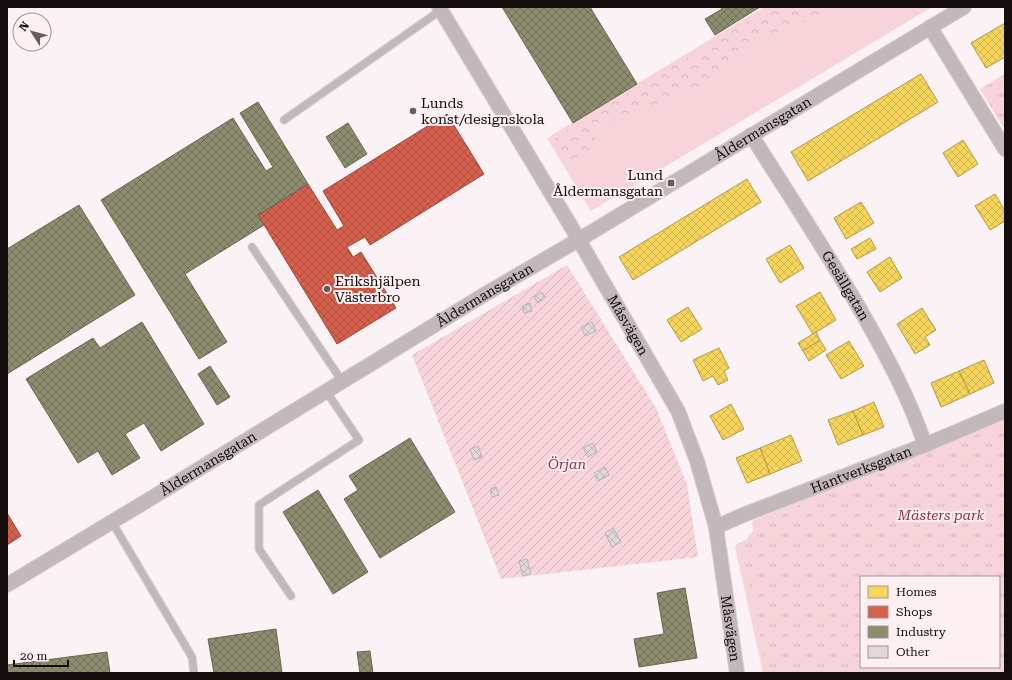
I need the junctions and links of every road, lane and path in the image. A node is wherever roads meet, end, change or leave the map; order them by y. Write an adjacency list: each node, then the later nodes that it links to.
1 (964, 7): 3 (street, Åldermansgatan)
2 (440, 8): 4 (lane); 7 (street, Måsvägen)
3 (930, 27): 5 (street, Åldermansgatan); 6 (street)
4 (284, 120)
5 (751, 135): 7 (street, Åldermansgatan); 12 (street, Gesällgatan)
6 (1005, 149)
7 (578, 239): 9 (street, Åldermansgatan); 14 (street, Måsvägen)
8 (252, 247): 9 (lane)
9 (342, 381): 10 (street, Åldermansgatan)
10 (326, 391): 13 (street, Åldermansgatan); 16 (lane)
11 (1005, 411): 12 (street, Hantverksgatan)
12 (925, 445): 14 (street, Hantverksgatan)
13 (112, 522): 15 (street, Åldermansgatan); 17 (lane)
14 (716, 527): 18 (street, Måsvägen)
15 (7, 585)
16 (291, 596)
17 (194, 673)
18 (737, 673)

